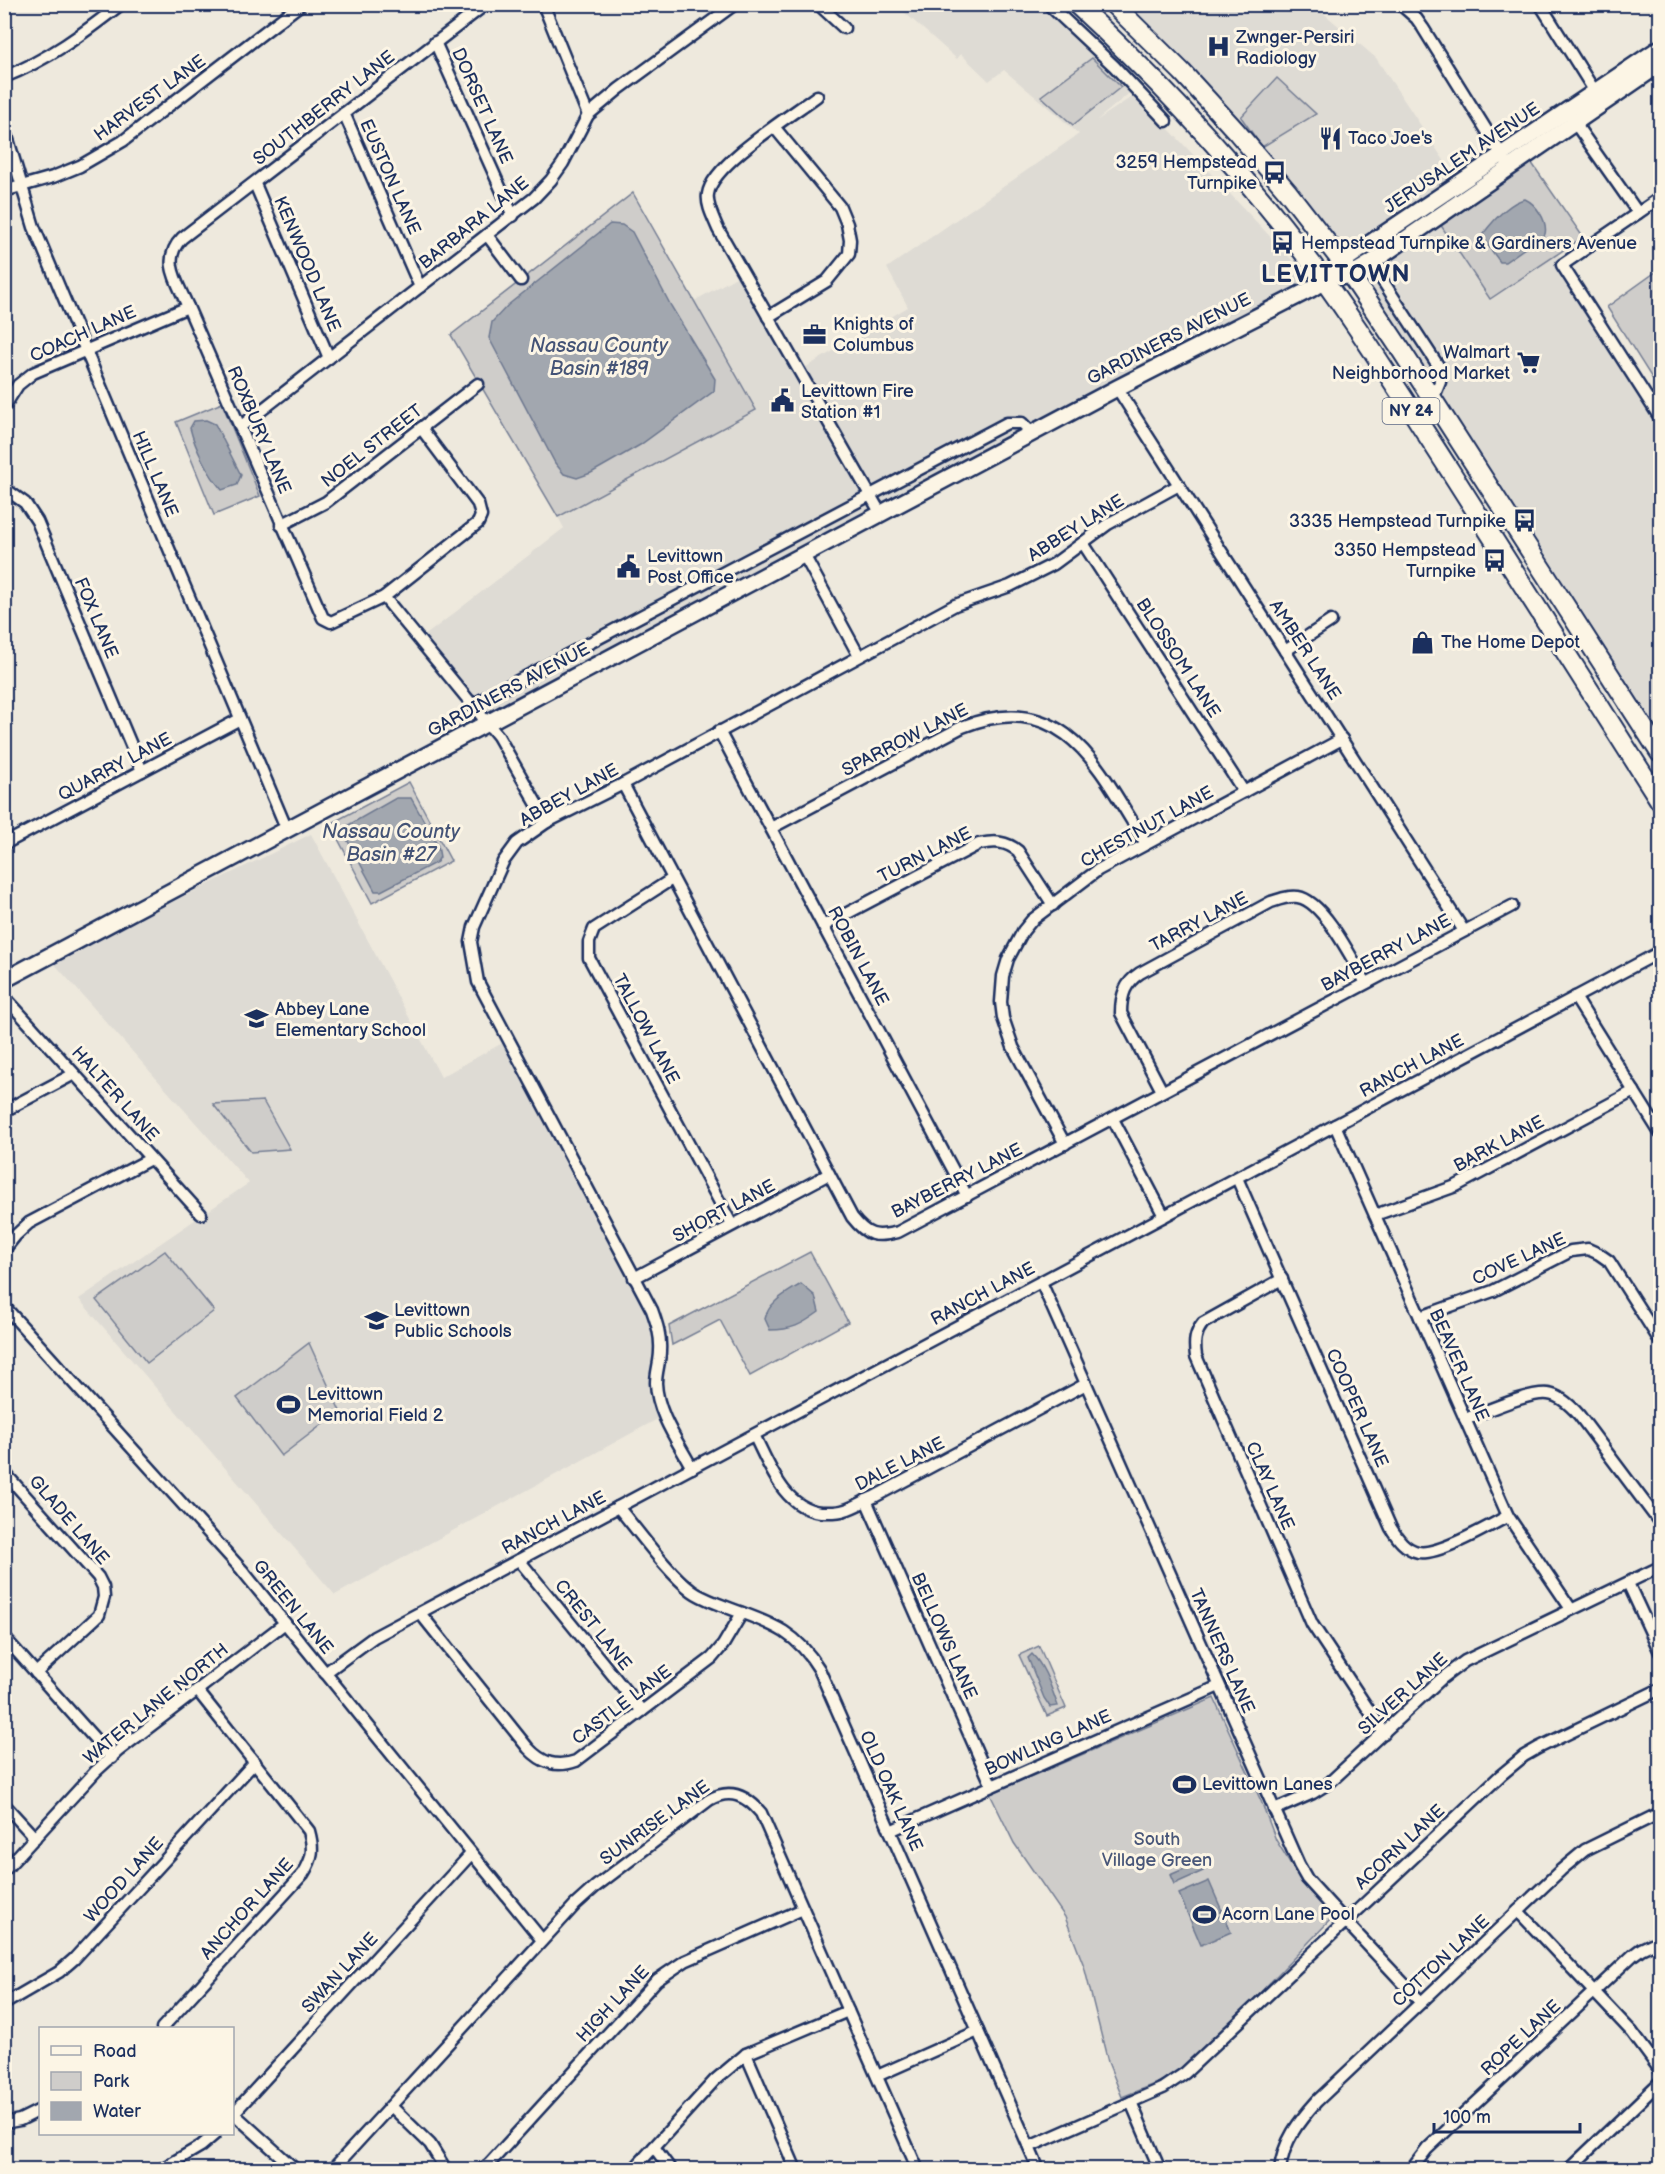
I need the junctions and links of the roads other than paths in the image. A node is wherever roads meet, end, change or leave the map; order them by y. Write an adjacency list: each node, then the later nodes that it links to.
1 (121, 4): 16 (street)
2 (301, 4): 27 (street, HARVEST LANE)
3 (543, 4): 20 (street)
4 (735, 4): 20 (street, BARBARA LANE)
5 (818, 4): 12 (street)
6 (1048, 4): 22 (street)
7 (1076, 4): 37 (main road, NY 24)
8 (1113, 4): 35 (main road, NY 24)
9 (1400, 4): 25 (street)
10 (1540, 4): 18 (street)
11 (480, 6): 13 (street, SOUTHBERRY LANE)
12 (844, 28)
13 (435, 42): 19 (street, SOUTHBERRY LANE); 31 (street, DORSET LANE)
14 (1660, 48): 18 (main road, JERUSALEM AVENUE)
15 (1660, 64): 18 (main road, JERUSALEM AVENUE)
16 (4, 77)
17 (817, 96): 24 (street)
18 (1599, 98): 21 (main road, JERUSALEM AVENUE)
19 (344, 113): 26 (street, SOUTHBERRY LANE); 38 (street, EUSTON LANE)
20 (588, 115): 31 (street, BARBARA LANE)
21 (1571, 117): 25 (main road, JERUSALEM AVENUE); 30 (street)
22 (1166, 121)
23 (4, 126): 27 (street, HILL LANE)
24 (775, 128): 40 (street); 40 (street)
25 (1506, 160): 34 (main road, JERUSALEM AVENUE); 35 (main road, JERUSALEM AVENUE)
26 (255, 184): 33 (street, SOUTHBERRY LANE); 42 (street, KENWOOD LANE)
27 (22, 186): 28 (street, HARVEST LANE); 41 (street, HILL LANE)
28 (4, 191)
29 (1660, 198): 30 (street)
30 (1638, 213): 47 (street)
31 (513, 216): 32 (street, BARBARA LANE)
32 (487, 235): 36 (street); 38 (street, BARBARA LANE)
33 (182, 238): 39 (street, ROXBURY LANE)
34 (1371, 263): 35 (main road, JERUSALEM AVENUE); 45 (street)
35 (1346, 269): 37 (main road, JERUSALEM AVENUE); 45 (main road, NY 24)
36 (521, 280)
37 (1324, 281): 44 (main road, GARDINERS AVENUE); 71 (main road, NY 24)
38 (420, 287): 42 (street, BARBARA LANE)
39 (188, 307): 41 (street, COACH LANE); 48 (street, ROXBURY LANE)
40 (768, 317): 53 (street)
41 (86, 350): 46 (street, COACH LANE); 63 (street, HILL LANE)
42 (329, 358): 48 (street, BARBARA LANE)
43 (478, 384): 49 (street, NOEL STREET)
44 (1117, 388): 50 (main road, GARDINERS AVENUE); 51 (street, AMBER LANE)
45 (1433, 399): 67 (main road, NY 24)
46 (4, 407)
47 (1660, 418)
48 (240, 427): 55 (street, ROXBURY LANE)
49 (421, 428): 55 (street, NOEL STREET); 58 (street)
50 (1032, 433): 53 (street, GARDINERS AVENUE); 54 (main road, GARDINERS AVENUE)
51 (1179, 485): 56 (street, ABBEY LANE); 60 (street, AMBER LANE)
52 (4, 488): 68 (street, FOX LANE)
53 (870, 495): 54 (street); 62 (street, GARDINERS AVENUE)
54 (881, 514): 57 (main road, GARDINERS AVENUE)
55 (281, 525): 58 (street, ROXBURY LANE)
56 (1083, 543): 61 (street, ABBEY LANE); 70 (street, BLOSSOM LANE)
57 (804, 555): 61 (street); 64 (main road, GARDINERS AVENUE)
58 (384, 597): 62 (street)
59 (1331, 621): 60 (street)
60 (1286, 651): 66 (street, AMBER LANE)
61 (859, 656): 65 (street, ABBEY LANE)
62 (472, 705): 64 (street)
63 (240, 719): 68 (street, QUARRY LANE); 74 (street, HILL LANE)
64 (487, 724): 72 (street); 74 (main road, GARDINERS AVENUE)
65 (719, 731): 69 (street, ABBEY LANE); 73 (street, ROBIN LANE)
66 (1342, 739): 70 (street, CHESTNUT LANE); 81 (street, AMBER LANE)
67 (1660, 753)
68 (142, 771): 75 (street, QUARRY LANE)
69 (623, 784): 72 (street, ABBEY LANE); 77 (street, BAYBERRY LANE)
70 (1244, 792): 76 (street, CHESTNUT LANE)
71 (1660, 801)
72 (547, 822): 104 (street, ABBEY LANE)
73 (771, 828): 76 (street, SPARROW LANE); 80 (street, ROBIN LANE)
74 (287, 830): 83 (main road, GARDINERS AVENUE)
75 (4, 844)
76 (1146, 844): 78 (street, CHESTNUT LANE)
77 (672, 879): 96 (street, BAYBERRY LANE); 102 (street, TALLOW LANE)
78 (1053, 905): 80 (street, TURN LANE); 94 (street, CHESTNUT LANE)
79 (1512, 906): 81 (street, BAYBERRY LANE)
80 (823, 926): 98 (street, ROBIN LANE)
81 (1464, 931): 84 (street, BAYBERRY LANE)
82 (1660, 951): 86 (street, RANCH LANE)
83 (4, 980)
84 (1366, 983): 89 (street, BAYBERRY LANE); 89 (street, TARRY LANE)
85 (4, 996): 87 (street, HALTER LANE)
86 (1575, 997): 88 (street); 92 (street, RANCH LANE)
87 (74, 1074): 90 (street); 95 (street, HALTER LANE)
88 (1634, 1091): 93 (street); 100 (street, BARK LANE)
89 (1162, 1092): 91 (street, BAYBERRY LANE)
90 (4, 1111)
91 (1113, 1119): 94 (street, BAYBERRY LANE); 101 (street)
92 (1335, 1125): 97 (street, RANCH LANE); 100 (street, BEAVER LANE)
93 (1660, 1133)
94 (1065, 1144): 98 (street, BAYBERRY LANE)
95 (150, 1159): 99 (street, HALTER LANE); 103 (street)
96 (829, 1174): 98 (street, BAYBERRY LANE); 102 (street, SHORT LANE)
97 (1237, 1178): 101 (street, RANCH LANE); 105 (street, COOPER LANE)
98 (967, 1196)
99 (201, 1214)
100 (1375, 1215): 108 (street, BEAVER LANE)
101 (1164, 1216): 106 (street, RANCH LANE)
102 (732, 1225): 104 (street, SHORT LANE)
103 (4, 1250)
104 (634, 1278): 113 (street, ABBEY LANE)
105 (1282, 1279): 117 (street, COOPER LANE); 134 (street, CLAY LANE)
106 (1041, 1282): 110 (street, TANNERS LANE); 112 (street, RANCH LANE)
107 (4, 1306): 125 (street, GREEN LANE)
108 (1420, 1317): 109 (street, COVE LANE); 111 (street, BEAVER LANE)
109 (1660, 1341)
110 (1086, 1384): 115 (street, DALE LANE); 130 (street, TANNERS LANE)
111 (1465, 1419): 117 (street, BEAVER LANE); 118 (street)
112 (754, 1435): 113 (street, RANCH LANE); 115 (street, DALE LANE)
113 (692, 1468): 116 (street, RANCH LANE)
114 (4, 1472): 128 (street, GLADE LANE)
115 (866, 1500): 137 (street, BELLOWS LANE)
116 (618, 1507): 119 (street, RANCH LANE); 124 (street, OLD OAK LANE)
117 (1508, 1516): 122 (street, BEAVER LANE)
118 (1660, 1523)
119 (519, 1560): 123 (street, RANCH LANE); 133 (street, CREST LANE)
120 (1660, 1567): 121 (street, SILVER LANE)
121 (1628, 1583): 122 (street, SILVER LANE); 127 (street)
122 (1571, 1609): 134 (street, SILVER LANE)
123 (420, 1613): 129 (street, RANCH LANE); 133 (street, CASTLE LANE)
124 (742, 1613): 133 (street, CASTLE LANE); 141 (street, OLD OAK LANE)
125 (285, 1623): 129 (street, GREEN LANE); 132 (street, WATER LANE NORTH)
126 (4, 1637): 128 (street)
127 (1660, 1652)
128 (36, 1673): 135 (street)
129 (325, 1673): 143 (street, GREEN LANE)
130 (1219, 1686): 137 (street, BOWLING LANE); 139 (street, TANNERS LANE)
131 (1660, 1689): 147 (street, ACORN LANE)
132 (197, 1690): 135 (street, WATER LANE NORTH); 136 (street, ANCHOR LANE)
133 (642, 1711)
134 (1384, 1733): 139 (street, SILVER LANE)
135 (112, 1758): 142 (street, WATER LANE NORTH)
136 (255, 1762): 152 (street, WOOD LANE); 154 (street, ANCHOR LANE)
137 (992, 1786): 141 (street, BOWLING LANE)
138 (4, 1804): 142 (street)
139 (1274, 1810): 147 (street, TANNERS LANE)
140 (1660, 1813): 146 (street, COTTON LANE)
141 (890, 1831): 155 (street, OLD OAK LANE)
142 (35, 1838): 144 (street, WATER LANE NORTH)
143 (471, 1854): 148 (street, GREEN LANE); 163 (street, SWAN LANE)
144 (4, 1871)
145 (803, 1909): 148 (street, SUNRISE LANE); 153 (street, SUNRISE LANE); 173 (street, HIGH LANE)
146 (1518, 1911): 150 (street); 151 (street, COTTON LANE)
147 (1346, 1922): 151 (street, TANNERS LANE); 160 (street, ACORN LANE)
148 (542, 1940): 161 (street, SUNRISE LANE)
149 (1660, 1940): 150 (street, ROPE LANE)
150 (1594, 1992): 157 (street); 181 (street, ROPE LANE)
151 (1422, 2002): 180 (street, COTTON LANE)
152 (4, 2004)
153 (848, 2011): 156 (street); 158 (street, SUNRISE LANE)
154 (163, 2027)
155 (978, 2031): 158 (street); 168 (street, OLD OAK LANE)
156 (746, 2054): 167 (street); 176 (street)
157 (1660, 2070)
158 (877, 2076): 177 (street, SUNRISE LANE)
159 (1660, 2082): 182 (street)
160 (1131, 2102): 168 (street, ACORN LANE); 179 (street)
161 (391, 2106): 171 (street, SUNRISE LANE); 172 (street)
162 (39, 2110): 165 (street)
163 (234, 2112)
164 (234, 2114): 170 (street)
165 (4, 2123)
166 (213, 2135): 169 (street)
167 (654, 2147): 174 (street); 175 (street)
168 (1029, 2147): 178 (street, OLD OAK LANE)
169 (160, 2169)
170 (296, 2169)
171 (332, 2169)
172 (446, 2169)
173 (481, 2169)
174 (633, 2169)
175 (671, 2169)
176 (796, 2169)
177 (918, 2169)
178 (1039, 2169)
179 (1160, 2169)
180 (1280, 2169)
181 (1411, 2169)
182 (1568, 2169)

